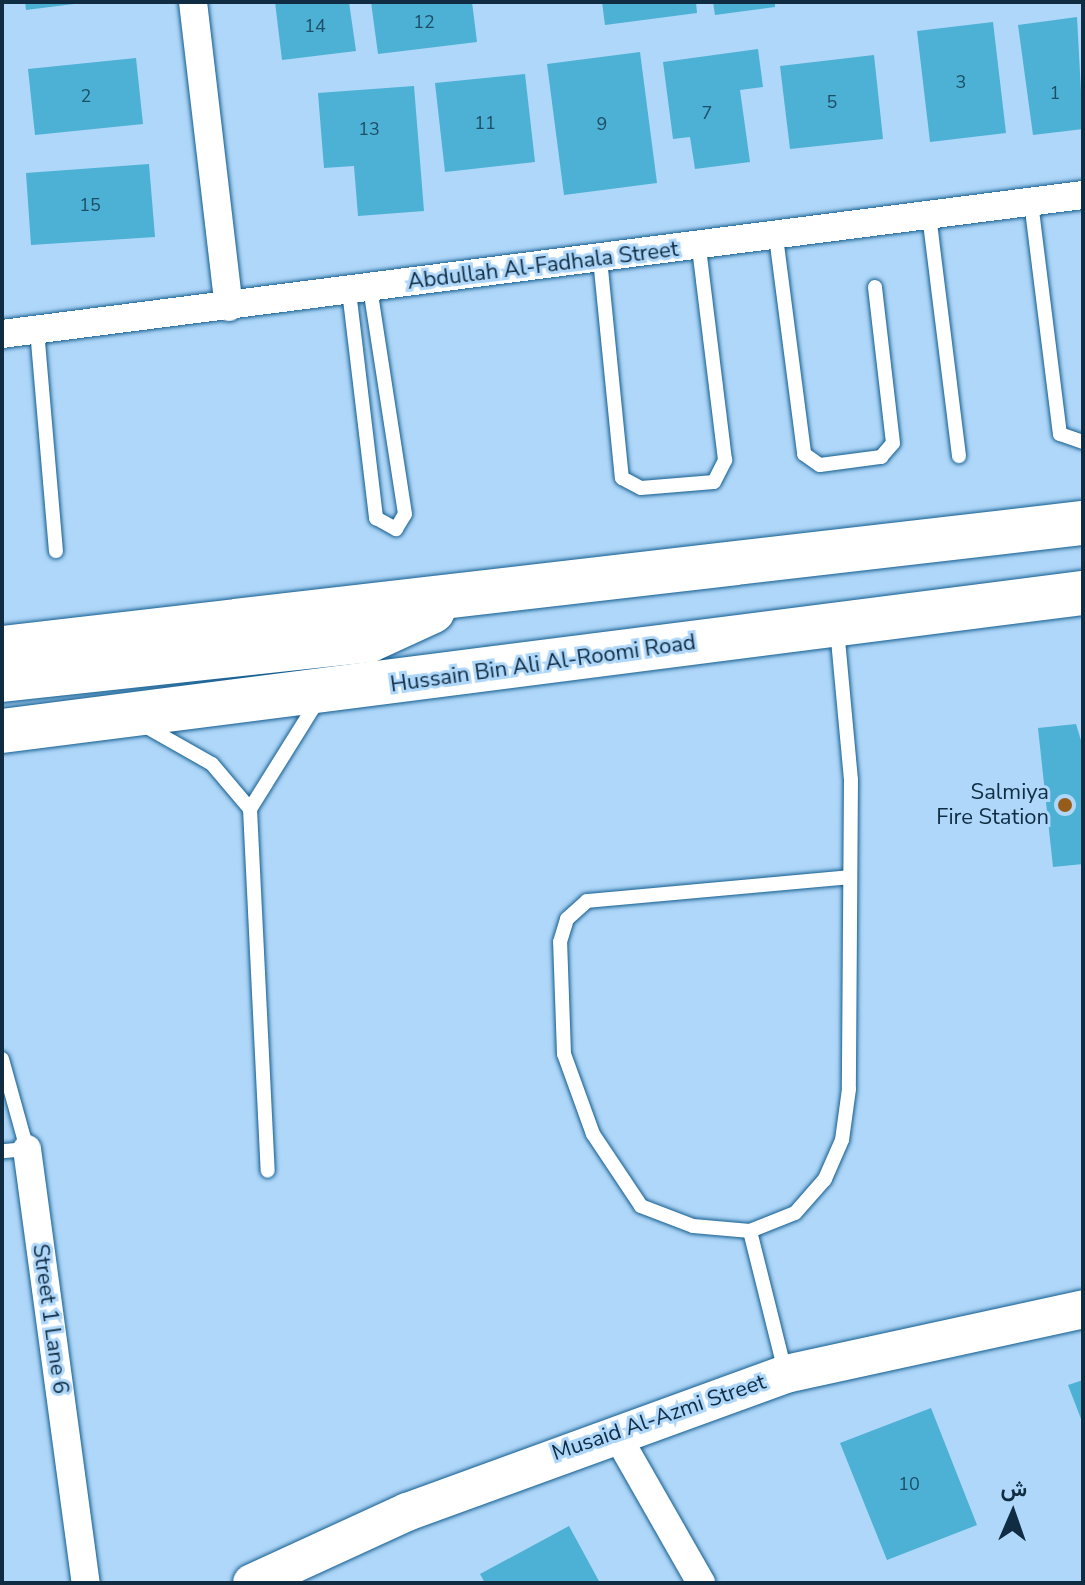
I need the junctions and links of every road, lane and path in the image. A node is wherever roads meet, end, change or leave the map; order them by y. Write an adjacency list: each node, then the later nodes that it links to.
1 (193, 2): 10 (street)
2 (1083, 195): 3 (street, Abdullah Al-Fadhala Street)
3 (1031, 202): 4 (street, Abdullah Al-Fadhala Street); 13 (lane)
4 (929, 215): 5 (street, Abdullah Al-Fadhala Street); 14 (lane)
5 (776, 237): 6 (street, Abdullah Al-Fadhala Street); 8 (lane)
6 (699, 247): 7 (street, Abdullah Al-Fadhala Street); 7 (lane)
7 (600, 259): 9 (street, Abdullah Al-Fadhala Street)
8 (875, 287)
9 (360, 290): 9 (lane); 10 (street, Abdullah Al-Fadhala Street)
10 (229, 307): 11 (street, Abdullah Al-Fadhala Street)
11 (37, 330): 12 (street, Abdullah Al-Fadhala Street); 17 (lane)
12 (2, 334)
13 (1083, 442)
14 (959, 456)
15 (1083, 523): 16 (highway)
16 (1001, 533): 19 (highway); 20 (highway)
17 (56, 551)
18 (1083, 593): 20 (highway, Hussain Bin Ali Al-Roomi Road)
19 (472, 594): 22 (highway); 23 (highway)
20 (1010, 603): 21 (highway, Hussain Bin Ali Al-Roomi Road)
21 (836, 625): 24 (highway, Hussain Bin Ali Al-Roomi Road); 28 (lane)
22 (2, 648)
23 (2, 680)
24 (322, 694): 25 (highway, Hussain Bin Ali Al-Roomi Road); 27 (lane)
25 (123, 716): 26 (highway, Hussain Bin Ali Al-Roomi Road); 27 (lane)
26 (2, 731)
27 (250, 809): 31 (lane)
28 (850, 877): 32 (lane); 32 (lane)
29 (2, 1059): 30 (lane, Street 1 Lane 6)
30 (14, 1150): 36 (street, Street 1 Lane 6)
31 (268, 1171)
32 (750, 1231): 34 (lane)
33 (1083, 1309): 34 (street, Musaid Al-Azmi Street)
34 (786, 1374): 35 (street, Musaid Al-Azmi Street)
35 (615, 1432): 37 (street, Musaid Al-Azmi Street); 38 (street)
36 (86, 1583)
37 (252, 1583)
38 (701, 1583)

